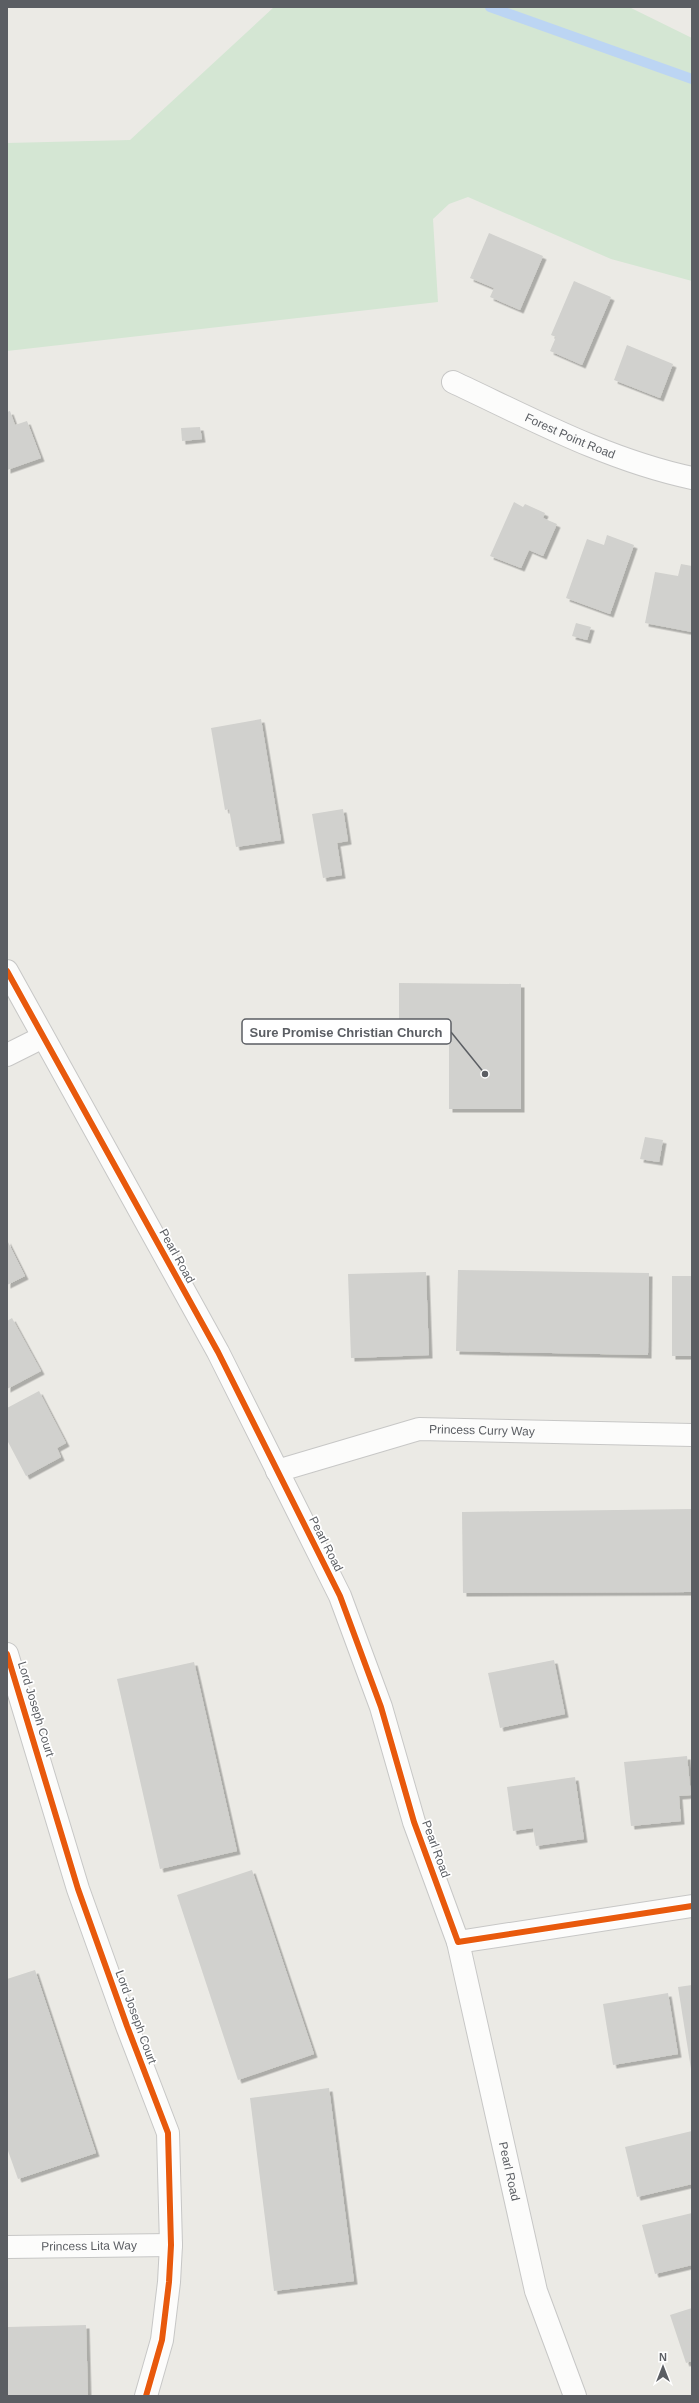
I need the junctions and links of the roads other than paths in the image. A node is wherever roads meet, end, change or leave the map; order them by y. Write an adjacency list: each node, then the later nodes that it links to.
1 (453, 382): 2 (street, Forest Point Road)
2 (692, 478)
3 (7, 971): 4 (street, Pearl Road)
4 (42, 1037): 5 (street); 7 (street, Pearl Road)
5 (7, 1055)
6 (692, 1435): 7 (street, Princess Curry Way)
7 (277, 1471): 10 (street, Pearl Road)
8 (7, 1654): 11 (street, Lord Joseph Court)
9 (692, 1906): 10 (street)
10 (458, 1942): 14 (street, Pearl Road)
11 (171, 2246): 12 (street, Princess Lita Way); 13 (street, Lord Joseph Court)
12 (7, 2247)
13 (146, 2396)
14 (575, 2396)

